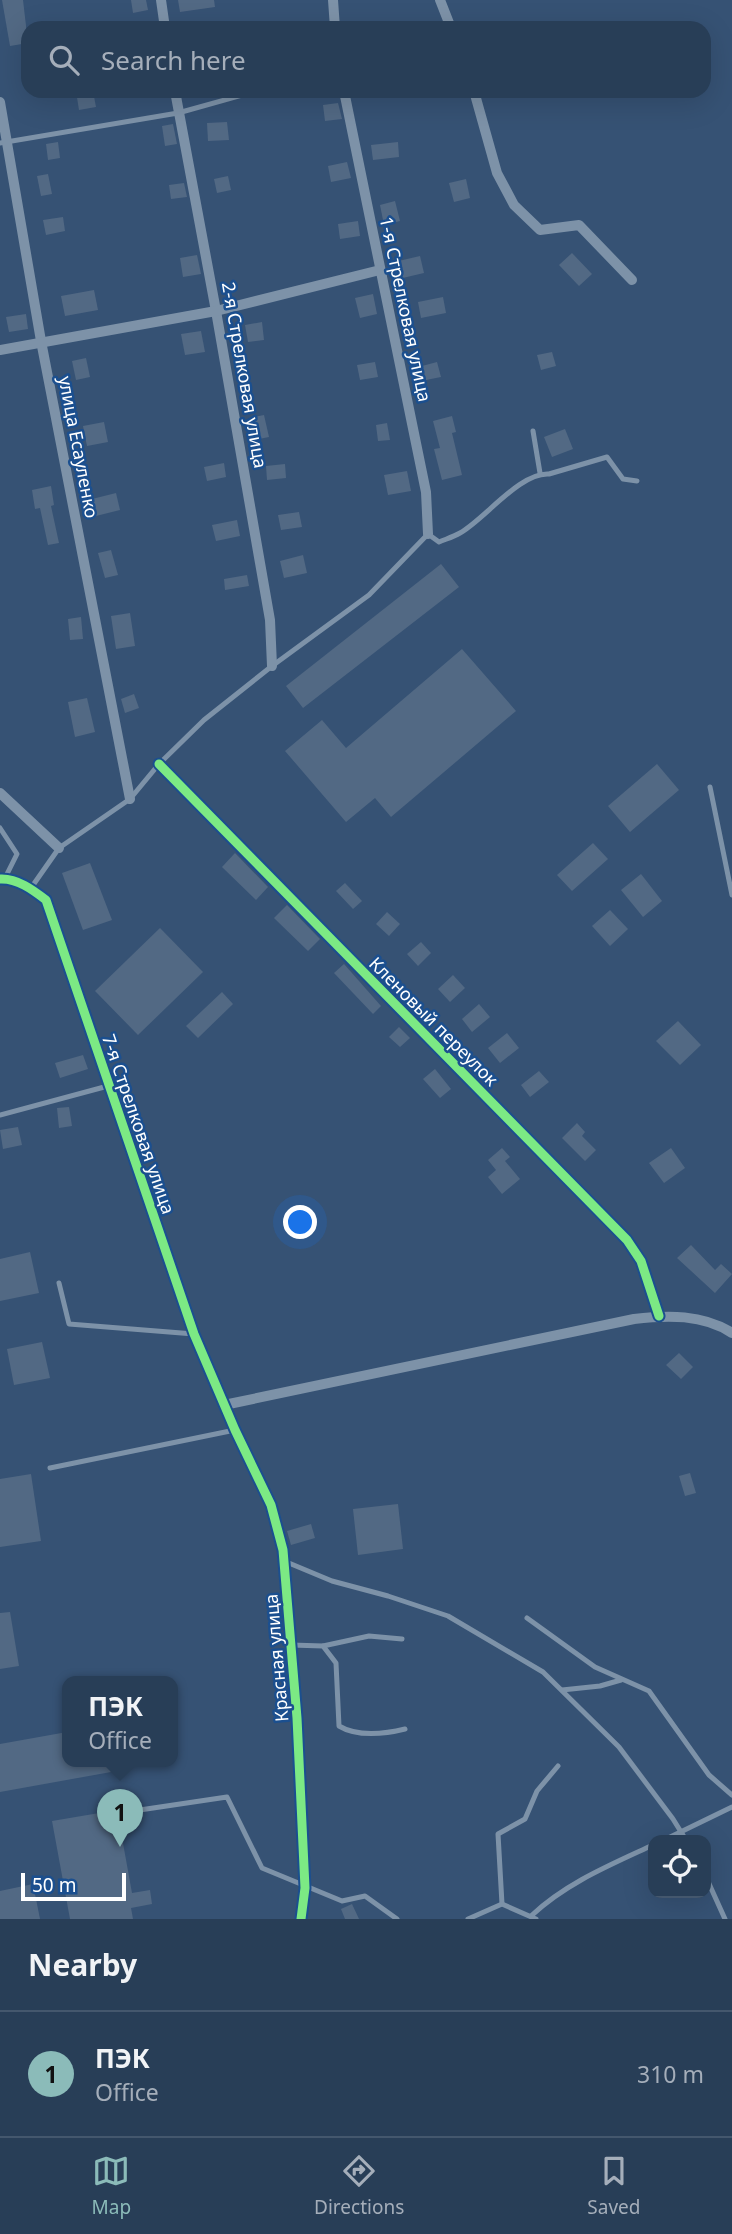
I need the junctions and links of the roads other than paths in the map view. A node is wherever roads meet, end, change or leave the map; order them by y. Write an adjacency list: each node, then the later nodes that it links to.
1 (161, 0): 4 (street)
2 (332, 0): 5 (street)
3 (440, 0): 6 (street)
4 (164, 21)
5 (334, 21)
6 (448, 21)
7 (176, 98): 12 (street, 2-я Стрелковая улица)
8 (232, 98): 12 (lane)
9 (345, 98): 14 (street, 1-я Стрелковая улица)
10 (476, 98): 15 (street)
11 (0, 102): 13 (street, улица Есауленко)
12 (178, 113): 13 (lane); 16 (street, 2-я Стрелковая улица)
13 (3, 143): 17 (street, улица Есауленко)
14 (380, 270): 16 (street); 22 (street, 1-я Стрелковая улица)
15 (632, 280)
16 (216, 311): 17 (street); 23 (street, 2-я Стрелковая улица)
17 (41, 341): 18 (street); 27 (street, улица Есауленко)
18 (0, 350)
19 (533, 431): 20 (lane)
20 (540, 473): 21 (lane); 22 (lane)
21 (637, 481)
22 (428, 534): 23 (lane)
23 (272, 666): 24 (lane)
24 (159, 764): 27 (lane); 36 (street, Кленовый переулок)
25 (710, 787): 32 (lane)
26 (0, 793): 29 (street)
27 (130, 799): 29 (lane)
28 (0, 828): 30 (lane)
29 (59, 848): 31 (lane)
30 (3, 878): 31 (street)
31 (31, 888): 33 (street, 7-я Стрелковая улица)
32 (732, 895)
33 (109, 1085): 34 (lane); 38 (street, 7-я Стрелковая улица)
34 (0, 1115)
35 (59, 1283): 38 (lane)
36 (659, 1316): 37 (street); 39 (street)
37 (732, 1333)
38 (194, 1334): 39 (street, 7-я Стрелковая улица)
39 (225, 1405): 40 (street, Красная улица)
40 (235, 1430): 41 (lane); 42 (street, Красная улица)
41 (50, 1468)
42 (284, 1561): 45 (street, Красная улица); 48 (lane)
43 (527, 1618): 47 (lane)
44 (402, 1639): 46 (lane)
45 (291, 1645): 46 (lane); 58 (street, Красная улица)
46 (323, 1646): 49 (lane)
47 (622, 1680): 48 (lane); 51 (lane)
48 (562, 1690): 54 (lane)
49 (405, 1729)
50 (558, 1766): 60 (lane)
51 (732, 1795)
52 (732, 1807): 54 (lane)
53 (133, 1811): 58 (lane)
54 (681, 1832): 55 (lane); 56 (lane)
55 (675, 1835)
56 (683, 1835)
57 (648, 1847): 61 (lane)
58 (305, 1888): 62 (street, Красная улица); 63 (lane)
59 (711, 1888): 65 (lane)
60 (502, 1904): 61 (lane); 64 (lane)
61 (533, 1917)
62 (301, 1919)
63 (397, 1919)
64 (468, 1919)
65 (725, 1919)

